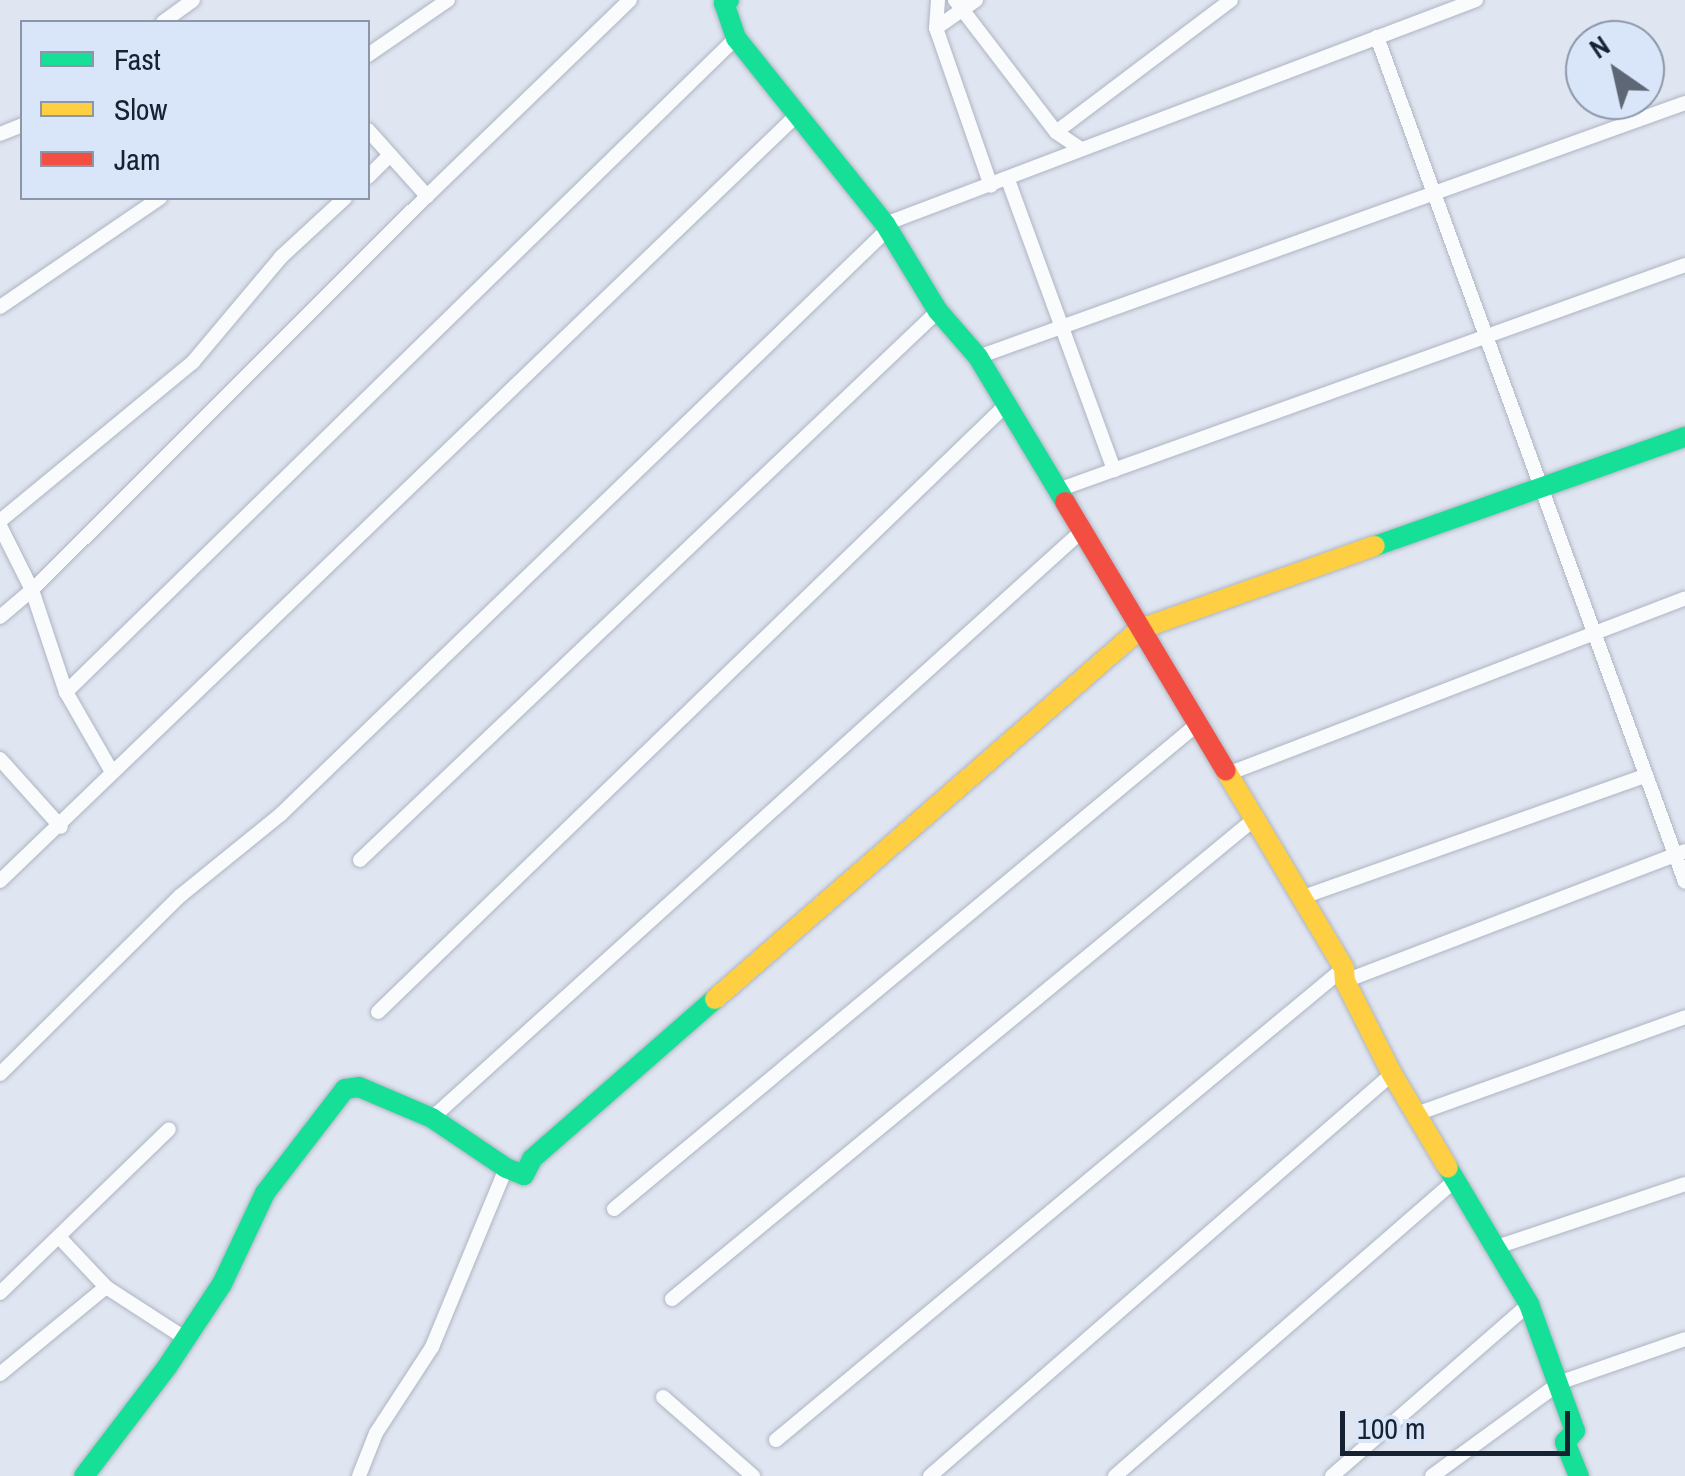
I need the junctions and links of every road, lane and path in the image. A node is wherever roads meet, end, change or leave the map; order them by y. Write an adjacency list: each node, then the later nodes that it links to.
1 (194, 0): 9 (street)
2 (448, 0): 13 (street)
3 (630, 0): 24 (street)
4 (938, 0): 10 (street)
5 (1230, 0): 17 (street)
6 (1476, 0): 11 (street)
7 (725, 1): 12 (street)
8 (965, 3): 10 (street); 17 (street)
9 (165, 20)
10 (936, 28): 22 (street)
11 (1377, 37): 18 (street); 23 (street)
12 (736, 38): 15 (street); 46 (street)
13 (370, 54)
14 (1685, 103): 23 (street)
15 (799, 112): 27 (street); 49 (street)
16 (370, 132): 19 (street)
17 (1056, 132): 18 (street)
18 (1081, 149): 21 (street)
19 (390, 156): 20 (street); 24 (street)
20 (370, 175)
21 (1008, 180): 22 (street); 31 (street)
22 (991, 186): 27 (street)
23 (1436, 192): 31 (street); 32 (street)
24 (427, 196): 41 (street)
25 (157, 200): 29 (street)
26 (343, 200): 39 (street)
27 (886, 227): 30 (street); 62 (street)
28 (1685, 266): 32 (street)
29 (0, 308)
30 (938, 311): 33 (street); 55 (street)
31 (1058, 328): 33 (street); 36 (street)
32 (1489, 337): 36 (street); 37 (street)
33 (978, 357): 34 (street)
34 (1006, 405): 38 (street); 60 (street)
35 (1685, 436): 37 (street)
36 (1114, 470): 38 (street)
37 (1542, 488): 44 (street); 45 (street)
38 (1058, 490): 40 (street)
39 (0, 524): 41 (street)
40 (1083, 530): 44 (street); 65 (street)
41 (32, 590): 43 (street); 46 (street)
42 (1685, 598): 45 (street)
43 (0, 617)
44 (1140, 629): 47 (street); 67 (street)
45 (1594, 632): 50 (street); 51 (street)
46 (66, 692): 49 (street)
47 (1200, 722): 50 (street); 70 (street)
48 (0, 758): 53 (street)
49 (112, 772): 53 (street)
50 (1230, 773): 52 (street)
51 (1644, 776): 54 (street); 58 (street)
52 (1257, 817): 58 (street); 75 (street)
53 (62, 827): 56 (street)
54 (1680, 853): 57 (street); 59 (street)
55 (360, 860)
56 (0, 882)
57 (1685, 882)
58 (1304, 898): 59 (street)
59 (1345, 975): 63 (street); 82 (street)
60 (378, 1012)
61 (1685, 1017): 64 (street)
62 (0, 1074)
63 (1392, 1074): 64 (street); 86 (street)
64 (1419, 1113): 68 (street)
65 (432, 1118): 67 (street); 77 (street)
66 (168, 1128): 71 (street)
67 (506, 1168): 84 (street)
68 (1453, 1182): 72 (street); 87 (street)
69 (1685, 1184): 72 (street)
70 (614, 1209)
71 (60, 1238): 73 (street); 74 (street)
72 (1494, 1248): 76 (street)
73 (106, 1287): 77 (street); 79 (street)
74 (0, 1294)
75 (672, 1299)
76 (1529, 1304): 80 (street); 88 (street)
77 (186, 1339): 83 (street)
78 (1685, 1339): 80 (street)
79 (0, 1374)
80 (1561, 1382): 89 (street); 90 (street)
81 (663, 1396): 85 (street)
82 (776, 1440)
83 (84, 1476)
84 (359, 1476)
85 (753, 1476)
86 (930, 1476)
87 (1115, 1476)
88 (1332, 1476)
89 (1432, 1476)
90 (1578, 1476)

